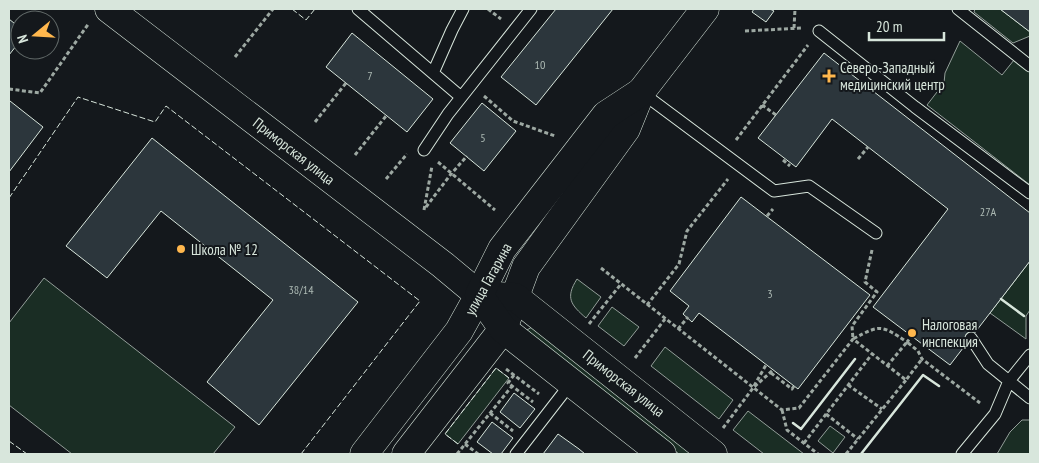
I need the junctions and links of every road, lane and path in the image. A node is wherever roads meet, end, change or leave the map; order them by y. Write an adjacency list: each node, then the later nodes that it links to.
1 (273, 9): 14 (path)
2 (358, 9): 16 (lane)
3 (462, 9): 16 (lane)
4 (488, 9): 9 (path)
5 (531, 9): 20 (lane)
6 (705, 9): 19 (main road, улица Гагарина)
7 (794, 9): 11 (path)
8 (958, 9): 15 (lane)
9 (493, 12)
10 (99, 16): 18 (path); 42 (main road, Приморская улица)
11 (794, 28): 12 (path); 13 (path)
12 (744, 31)
13 (819, 31): 21 (path); 37 (lane)
14 (234, 57)
15 (1029, 61)
16 (433, 73): 20 (lane)
17 (346, 83): 24 (path)
18 (9, 89)
19 (640, 92): 29 (lane); 42 (main road, улица Гагарина); 43 (main road, улица Гагарина)
20 (461, 97): 25 (path); 27 (lane)
21 (762, 105): 22 (path); 29 (path)
22 (776, 115)
23 (386, 116): 28 (path)
24 (315, 122)
25 (554, 136)
26 (868, 147): 31 (path)
27 (424, 150): 35 (path)
28 (355, 154)
29 (725, 154): 39 (lane)
30 (467, 156): 34 (path)
31 (858, 159)
32 (783, 160): 33 (path)
33 (790, 166)
34 (451, 174): 34 (path); 38 (path)
35 (386, 179)
36 (724, 185): 44 (path)
37 (1030, 193)
38 (495, 210)
39 (876, 233): 52 (path)
40 (601, 268): 41 (path)
41 (621, 284): 44 (path); 48 (path)
42 (479, 295): 43 (main road); 47 (main road, Приморская улица); 85 (main road, улица Гагарина)
43 (515, 297): 47 (main road, улица Гагарина); 90 (main road, Приморская улица)
44 (648, 304): 46 (path)
45 (688, 317): 49 (path)
46 (665, 319): 49 (path); 58 (path)
47 (503, 329): 64 (main road, Приморская улица); 86 (main road, улица Гагарина)
48 (586, 329)
49 (678, 329): 68 (path)
50 (912, 336): 53 (path)
51 (971, 338): 63 (lane)
52 (853, 339): 53 (path); 54 (path); 74 (path)
53 (907, 342): 56 (path); 60 (path)
54 (872, 354): 60 (path); 65 (path)
55 (1030, 355): 63 (lane)
56 (922, 360): 62 (path); 78 (path)
57 (500, 364): 61 (path)
58 (631, 364)
59 (766, 365): 68 (path)
60 (888, 366): 62 (path)
61 (514, 375): 66 (path); 69 (path)
62 (906, 380): 73 (path)
63 (1009, 381): 71 (lane); 78 (lane)
64 (571, 383): 76 (lane); 84 (main road, Приморская улица)
65 (848, 385): 73 (path); 77 (path)
66 (512, 386): 70 (path); 75 (path)
67 (794, 386): 68 (path)
68 (753, 388): 74 (path); 79 (path)
69 (532, 389): 70 (path); 72 (path)
70 (526, 396): 76 (path)
71 (1030, 398)
72 (546, 400)
73 (882, 409): 80 (path)
74 (782, 410): 82 (path)
75 (490, 413): 81 (path); 83 (path)
76 (547, 413): 81 (lane)
77 (826, 414): 80 (path); 82 (path)
78 (995, 414): 93 (lane)
79 (726, 424)
80 (858, 439): 92 (path)
81 (526, 440): 89 (lane)
82 (804, 443): 91 (path)
83 (465, 444): 87 (path); 88 (path)
84 (650, 450)
85 (364, 454)
86 (406, 454)
87 (457, 454)
88 (478, 454)
89 (516, 454)
90 (714, 454)
91 (818, 454)
92 (846, 454)
93 (962, 454)

